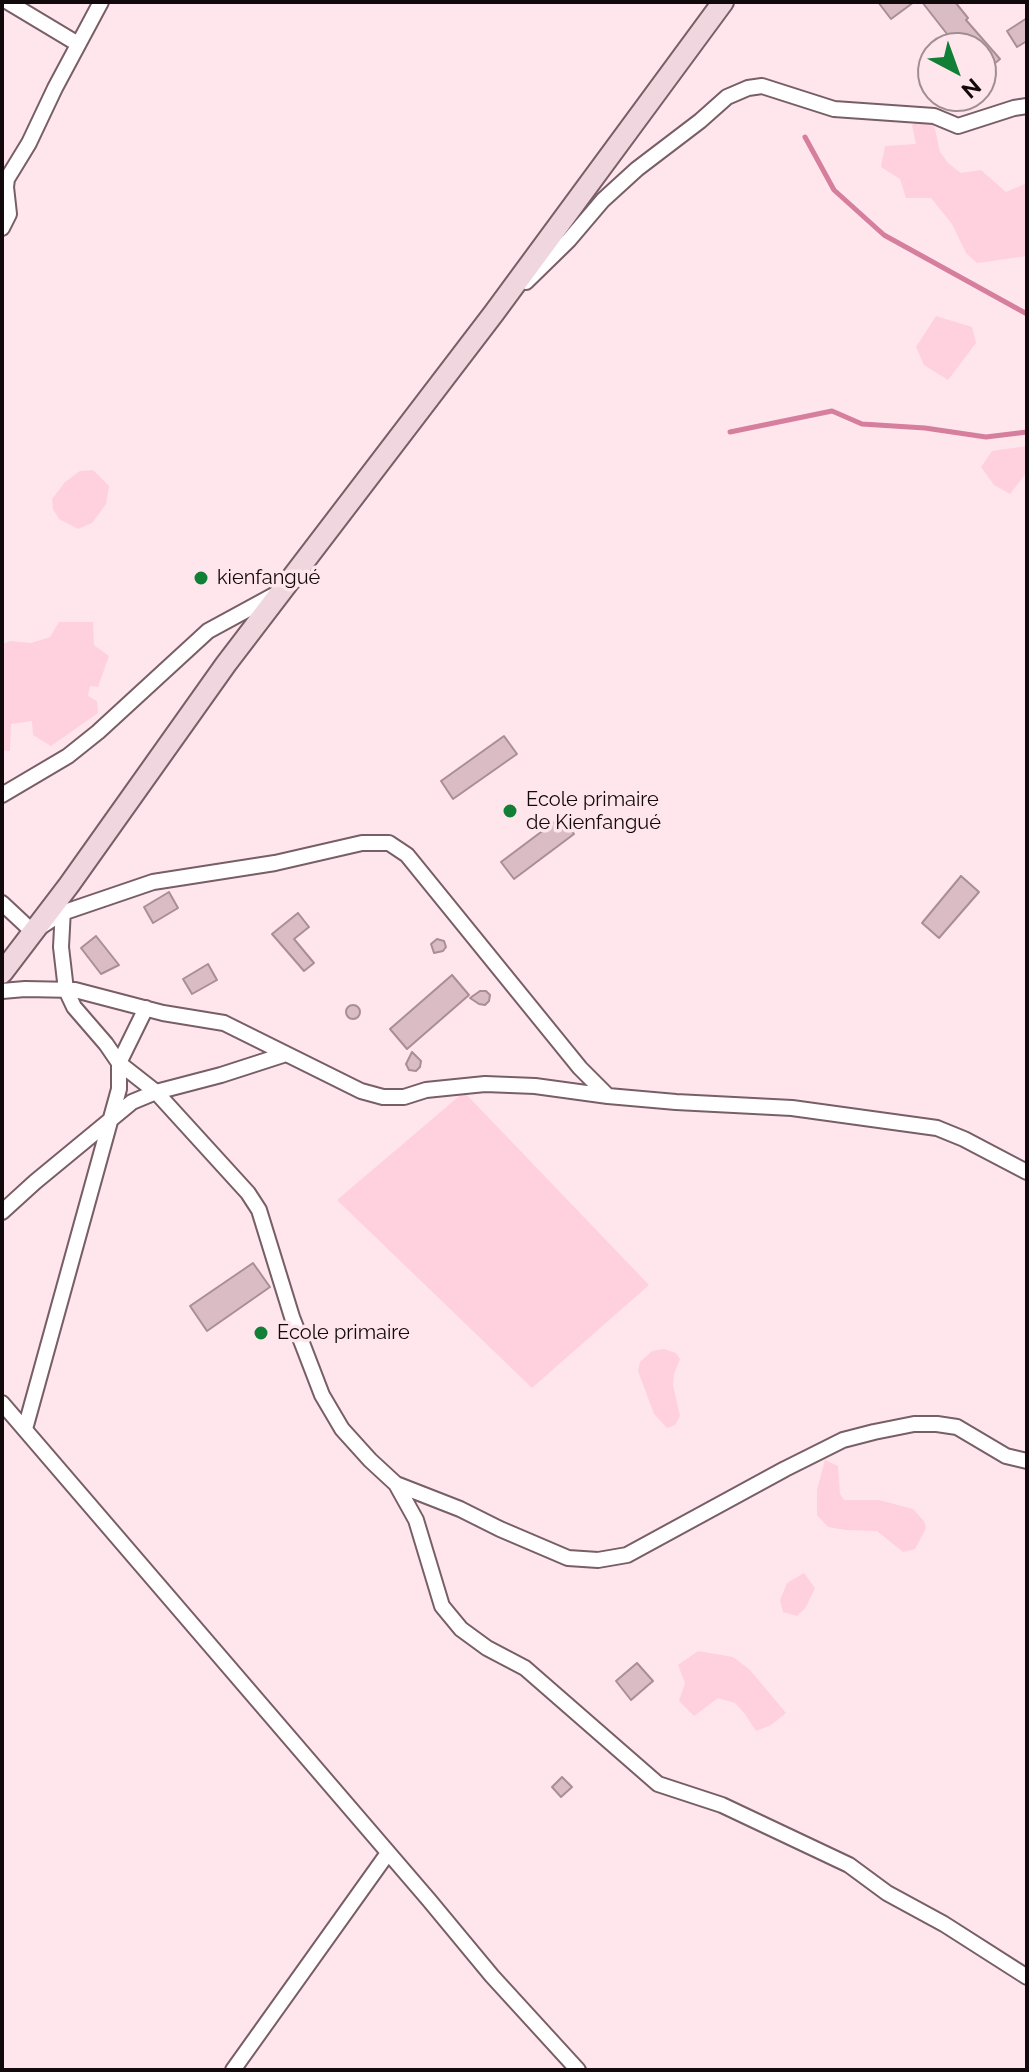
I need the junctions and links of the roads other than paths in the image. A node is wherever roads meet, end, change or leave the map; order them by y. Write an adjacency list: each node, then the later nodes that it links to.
1 (8, 2): 4 (street)
2 (101, 2): 4 (street)
3 (723, 2): 7 (main road)
4 (78, 44): 6 (street)
5 (1027, 106): 7 (street)
6 (2, 228)
7 (494, 313): 8 (main road)
8 (279, 592): 9 (street); 10 (main road)
9 (2, 795)
10 (69, 885): 12 (street); 13 (main road)
11 (2, 903): 13 (street)
12 (62, 913): 13 (street); 15 (street); 21 (street)
13 (33, 932): 14 (main road)
14 (2, 973)
15 (66, 990): 16 (street); 17 (street); 19 (street)
16 (2, 991)
17 (146, 1008): 18 (street); 19 (street)
18 (286, 1054): 20 (street); 21 (street)
19 (119, 1063): 20 (street); 22 (street)
20 (156, 1092): 22 (street); 28 (street)
21 (608, 1096): 23 (street)
22 (112, 1120): 24 (street); 26 (street)
23 (1027, 1172)
24 (2, 1212)
25 (2, 1403): 26 (street)
26 (25, 1429): 29 (street)
27 (1027, 1461): 28 (street)
28 (396, 1484): 30 (street)
29 (388, 1853): 31 (street); 32 (street)
30 (1027, 1977)
31 (233, 2070)
32 (578, 2070)

